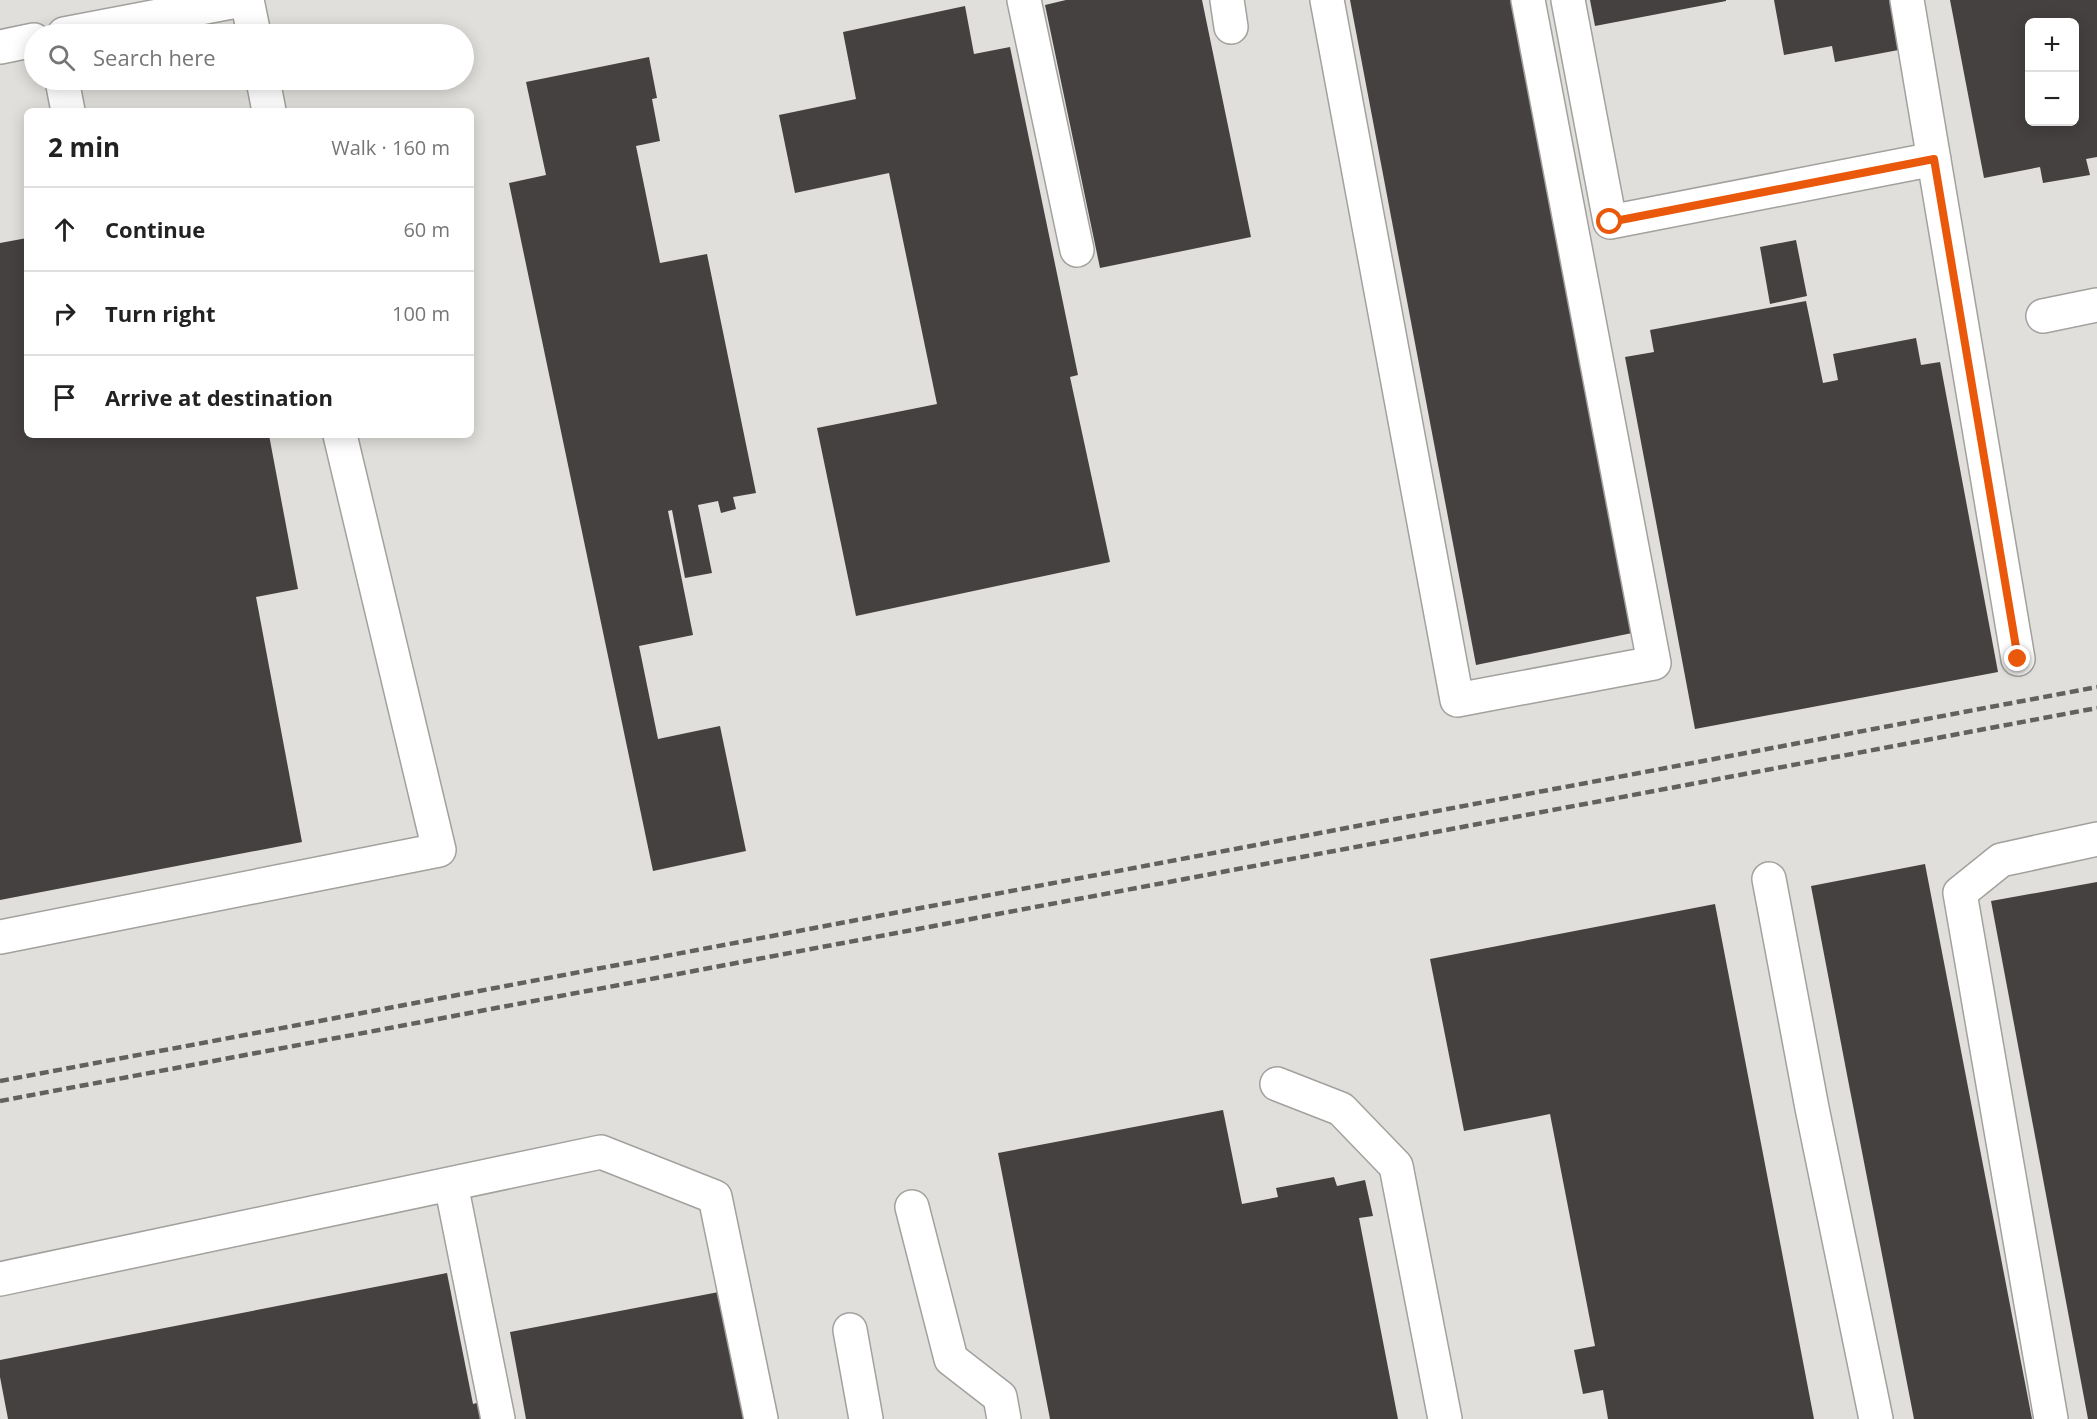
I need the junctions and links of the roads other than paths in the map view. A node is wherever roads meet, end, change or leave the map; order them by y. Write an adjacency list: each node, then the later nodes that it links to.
1 (242, 0): 8 (street)
2 (247, 0): 9 (street)
3 (1024, 0): 17 (street)
4 (1327, 0): 5 (street)
5 (1528, 0)
6 (1568, 0): 16 (street)
7 (1907, 0): 16 (street)
8 (116, 24)
9 (252, 24)
10 (24, 42): 11 (street)
11 (0, 46)
12 (64, 90): 14 (street)
13 (264, 90): 15 (street)
14 (67, 108)
15 (268, 108)
16 (1934, 159): 21 (street)
17 (1077, 250)
18 (2097, 304): 19 (street)
19 (2043, 316)
20 (341, 438): 24 (street)
21 (2018, 659)
22 (2097, 838): 36 (street)
23 (1769, 879): 35 (street)
24 (0, 937)
25 (1277, 1084): 34 (street)
26 (451, 1184): 28 (street); 30 (street); 31 (street)
27 (912, 1207): 33 (street)
28 (0, 1279)
29 (850, 1330): 32 (street)
30 (498, 1419)
31 (761, 1419)
32 (866, 1419)
33 (1004, 1419)
34 (1445, 1419)
35 (1875, 1419)
36 (2050, 1419)

